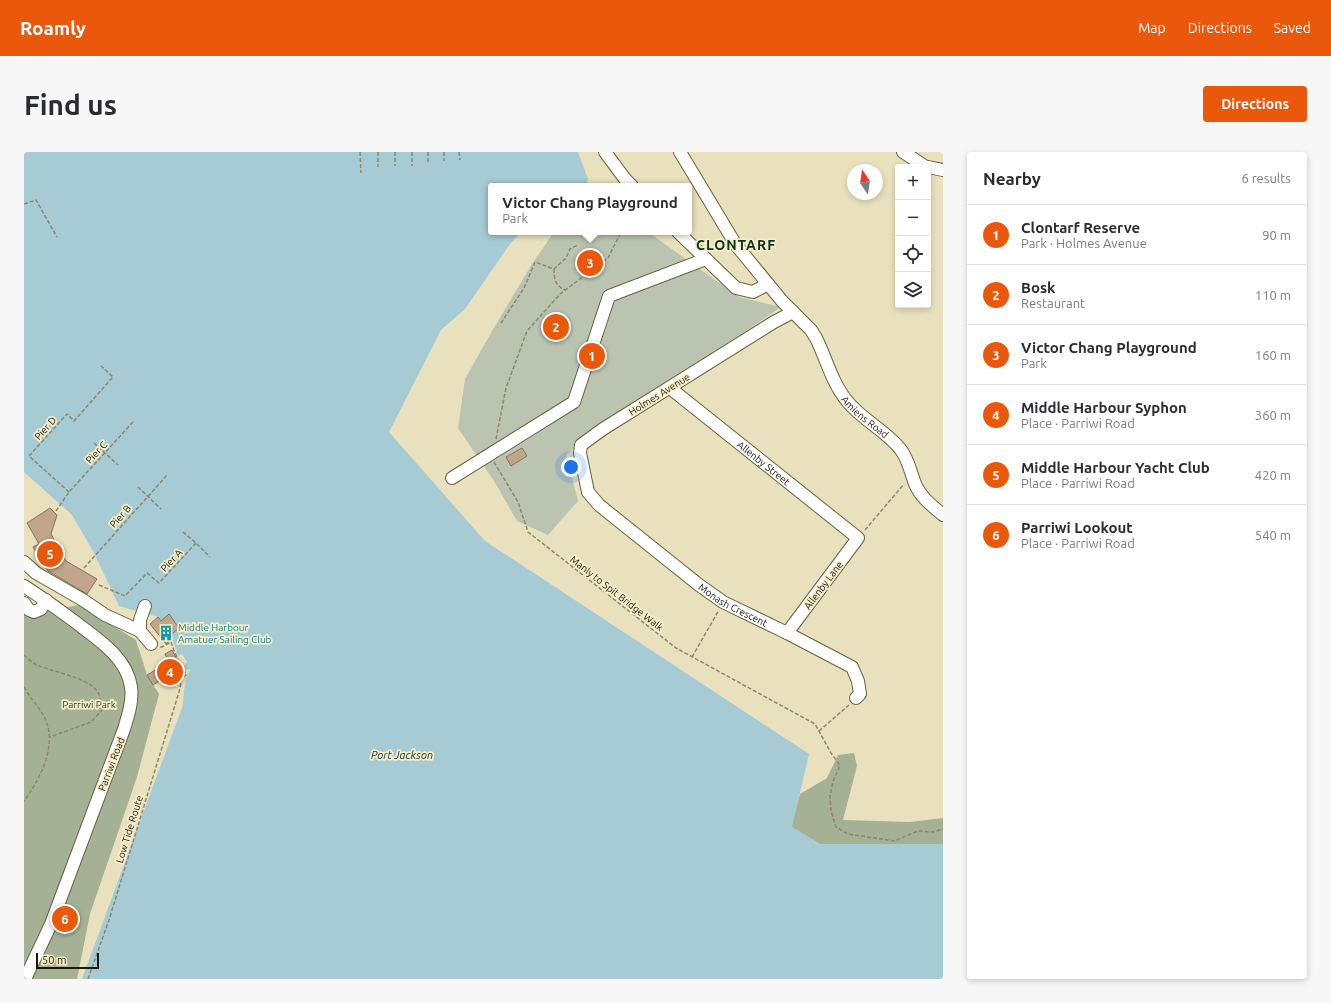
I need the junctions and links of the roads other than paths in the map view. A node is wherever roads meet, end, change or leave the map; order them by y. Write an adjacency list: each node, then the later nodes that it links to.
1 (605, 152): 7 (street)
2 (680, 152): 10 (street, Amiens Road)
3 (903, 152): 4 (street)
4 (922, 164)
5 (931, 168): 6 (street)
6 (943, 170)
7 (629, 183)
8 (681, 235): 9 (street)
9 (706, 259): 10 (street); 13 (street)
10 (768, 284): 11 (street, Amiens Road)
11 (793, 312): 12 (street, Holmes Avenue); 15 (street, Amiens Road)
12 (670, 388): 14 (street, Holmes Avenue); 16 (street, Allenby Street)
13 (452, 478)
14 (599, 505): 23 (street, Monash Crescent)
15 (943, 515)
16 (858, 538): 23 (street, Allenby Lane)
17 (24, 562): 22 (street)
18 (24, 586): 19 (street, Parriwi Road)
19 (46, 600): 20 (street); 26 (street, Parriwi Road)
20 (24, 603)
21 (145, 606): 22 (street)
22 (140, 632): 24 (street)
23 (787, 633): 25 (street, Monash Crescent)
24 (151, 644)
25 (856, 698)
26 (25, 979)

